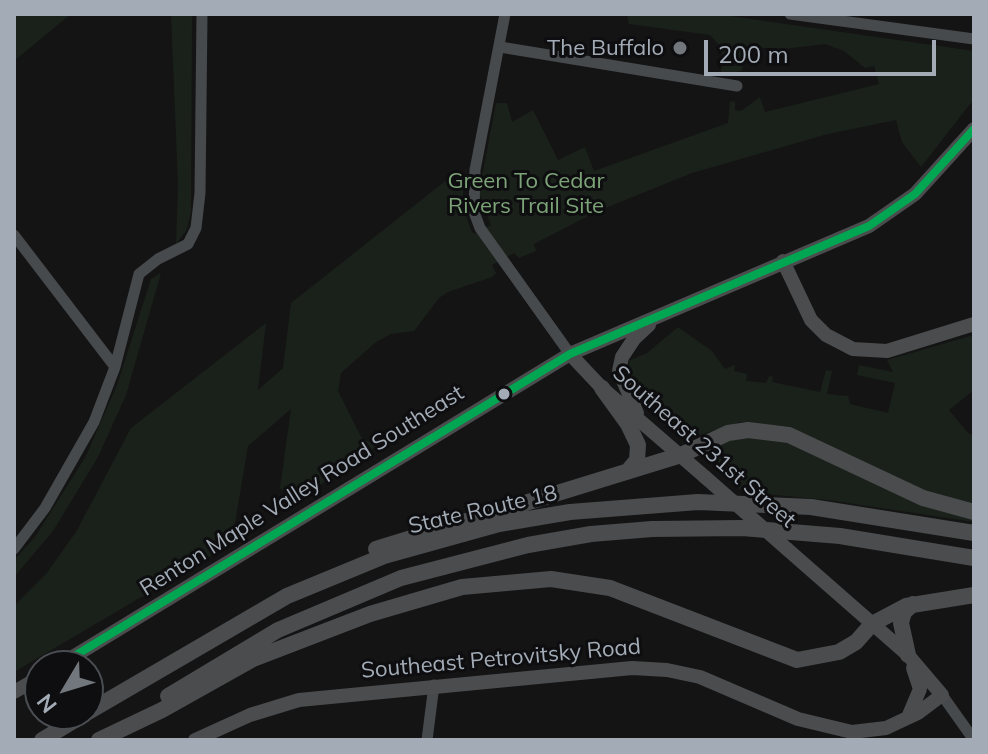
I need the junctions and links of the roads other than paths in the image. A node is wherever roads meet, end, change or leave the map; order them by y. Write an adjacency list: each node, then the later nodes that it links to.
1 (202, 14): 13 (street)
2 (505, 14): 5 (street, Southeast 231st Street)
3 (790, 14): 4 (street)
4 (974, 39)
5 (500, 47): 6 (street); 12 (street, Southeast 231st Street)
6 (737, 86)
7 (974, 129): 9 (main road, Renton Maple Valley Road Southeast)
8 (14, 235): 13 (street)
9 (783, 261): 10 (main road, Renton Maple Valley Road Southeast); 11 (main road)
10 (660, 315): 12 (main road, Renton Maple Valley Road Southeast); 15 (main road)
11 (974, 324)
12 (570, 354): 14 (main road, Southeast 231st Street); 27 (main road, Renton Maple Valley Road Southeast)
13 (115, 367): 20 (street)
14 (602, 388): 15 (main road, Southeast 231st Street); 17 (highway)
15 (643, 424): 16 (main road, Southeast 231st Street)
16 (681, 455): 17 (highway); 18 (highway); 24 (main road, Southeast 231st Street, bridge)
17 (627, 472): 25 (highway)
18 (974, 512)
19 (974, 533): 25 (highway, State Route 18)
20 (14, 549)
21 (974, 558): 33 (highway, State Route 18)
22 (974, 595): 23 (highway)
23 (913, 604): 24 (highway); 28 (highway)
24 (872, 624): 26 (main road, Southeast 231st Street); 33 (highway)
25 (209, 639): 31 (highway, State Route 18)
26 (891, 640): 28 (main road, Southeast 231st Street); 32 (main road)
27 (84, 650)
28 (908, 655): 30 (main road, Southeast 231st Street)
29 (434, 685): 32 (main road, Southeast Petrovitsky Road); 34 (main road, Southeast Petrovitsky Road); 35 (street)
30 (942, 695): 32 (main road, Southeast Petrovitsky Road); 36 (street)
31 (104, 703)
32 (903, 721)
33 (98, 740)
34 (195, 740)
35 (427, 740)
36 (974, 740)

